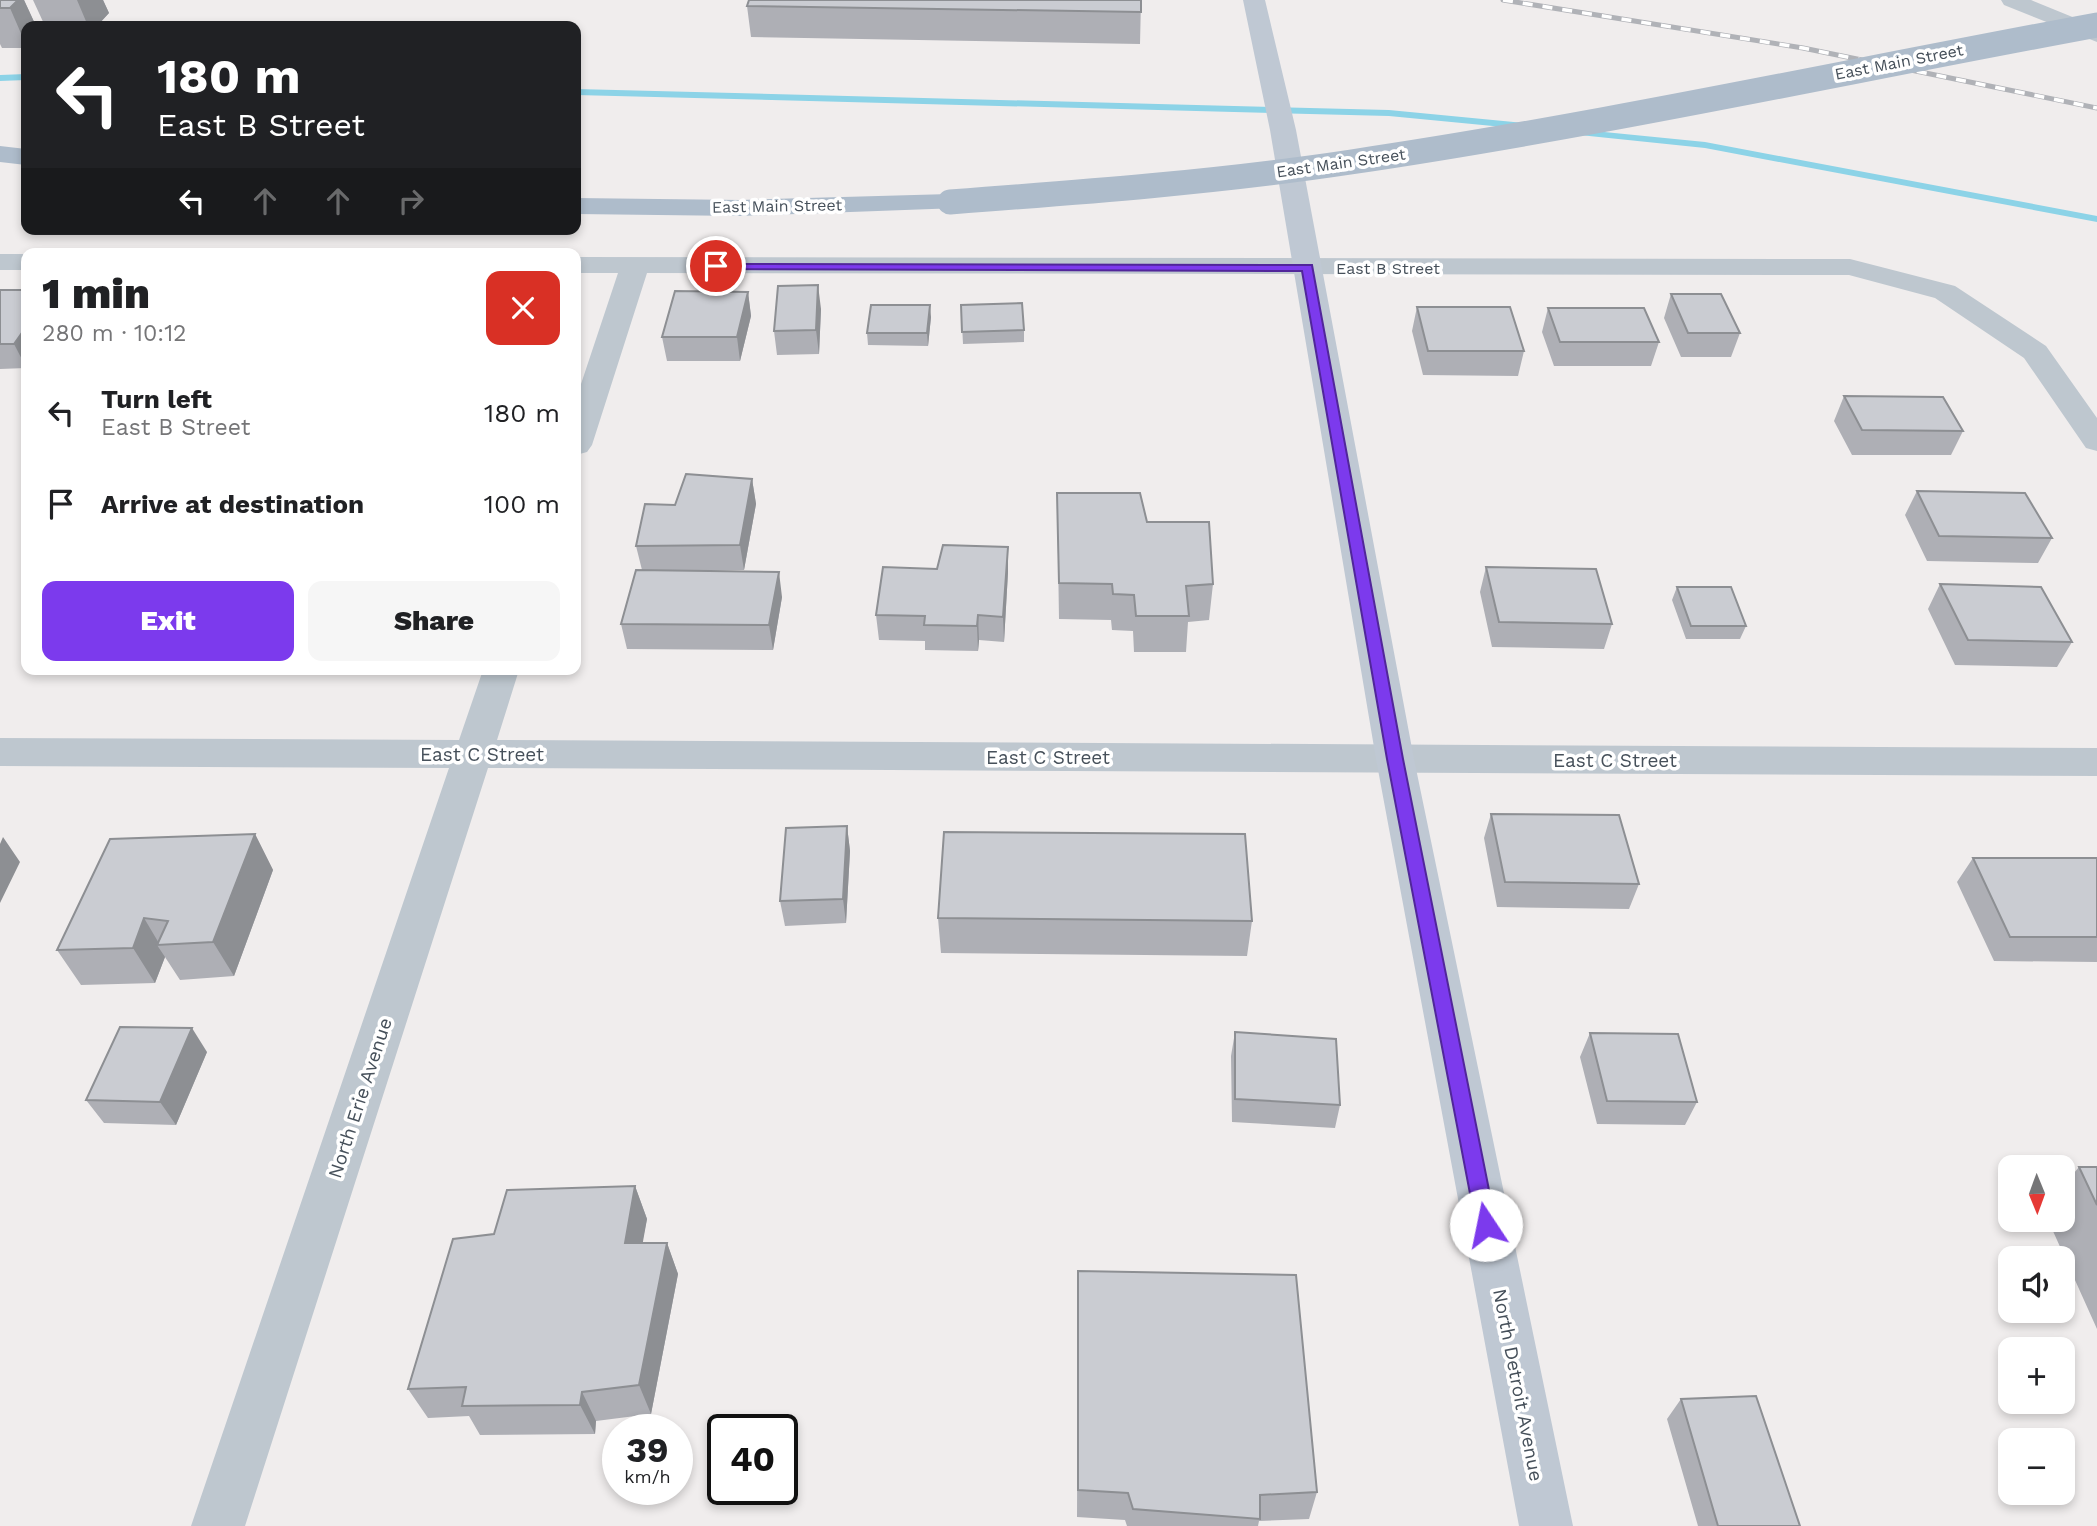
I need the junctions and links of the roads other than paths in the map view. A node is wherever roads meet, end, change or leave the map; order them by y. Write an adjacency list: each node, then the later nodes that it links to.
1 (1254, 0): 12 (street, North Detroit Avenue)
2 (2012, 0): 4 (street)
3 (2097, 25): 7 (main road, East Main Street, bridge)
4 (2097, 35)
5 (0, 154): 6 (main road)
6 (21, 156)
7 (581, 206)
8 (0, 262): 9 (street)
9 (21, 262)
10 (581, 265): 11 (street, East B Street)
11 (635, 266): 12 (street, East B Street); 13 (street)
12 (1307, 268): 14 (street, East B Street); 18 (street, North Detroit Avenue)
13 (581, 430)
14 (2097, 441)
15 (499, 675): 17 (street, North Erie Avenue)
16 (0, 752): 17 (street, East C Street)
17 (473, 754): 18 (street, East C Street); 20 (street, North Erie Avenue)
18 (1395, 759): 19 (street, East C Street); 21 (street, North Detroit Avenue)
19 (2097, 762)
20 (218, 1526)
21 (1546, 1526)

